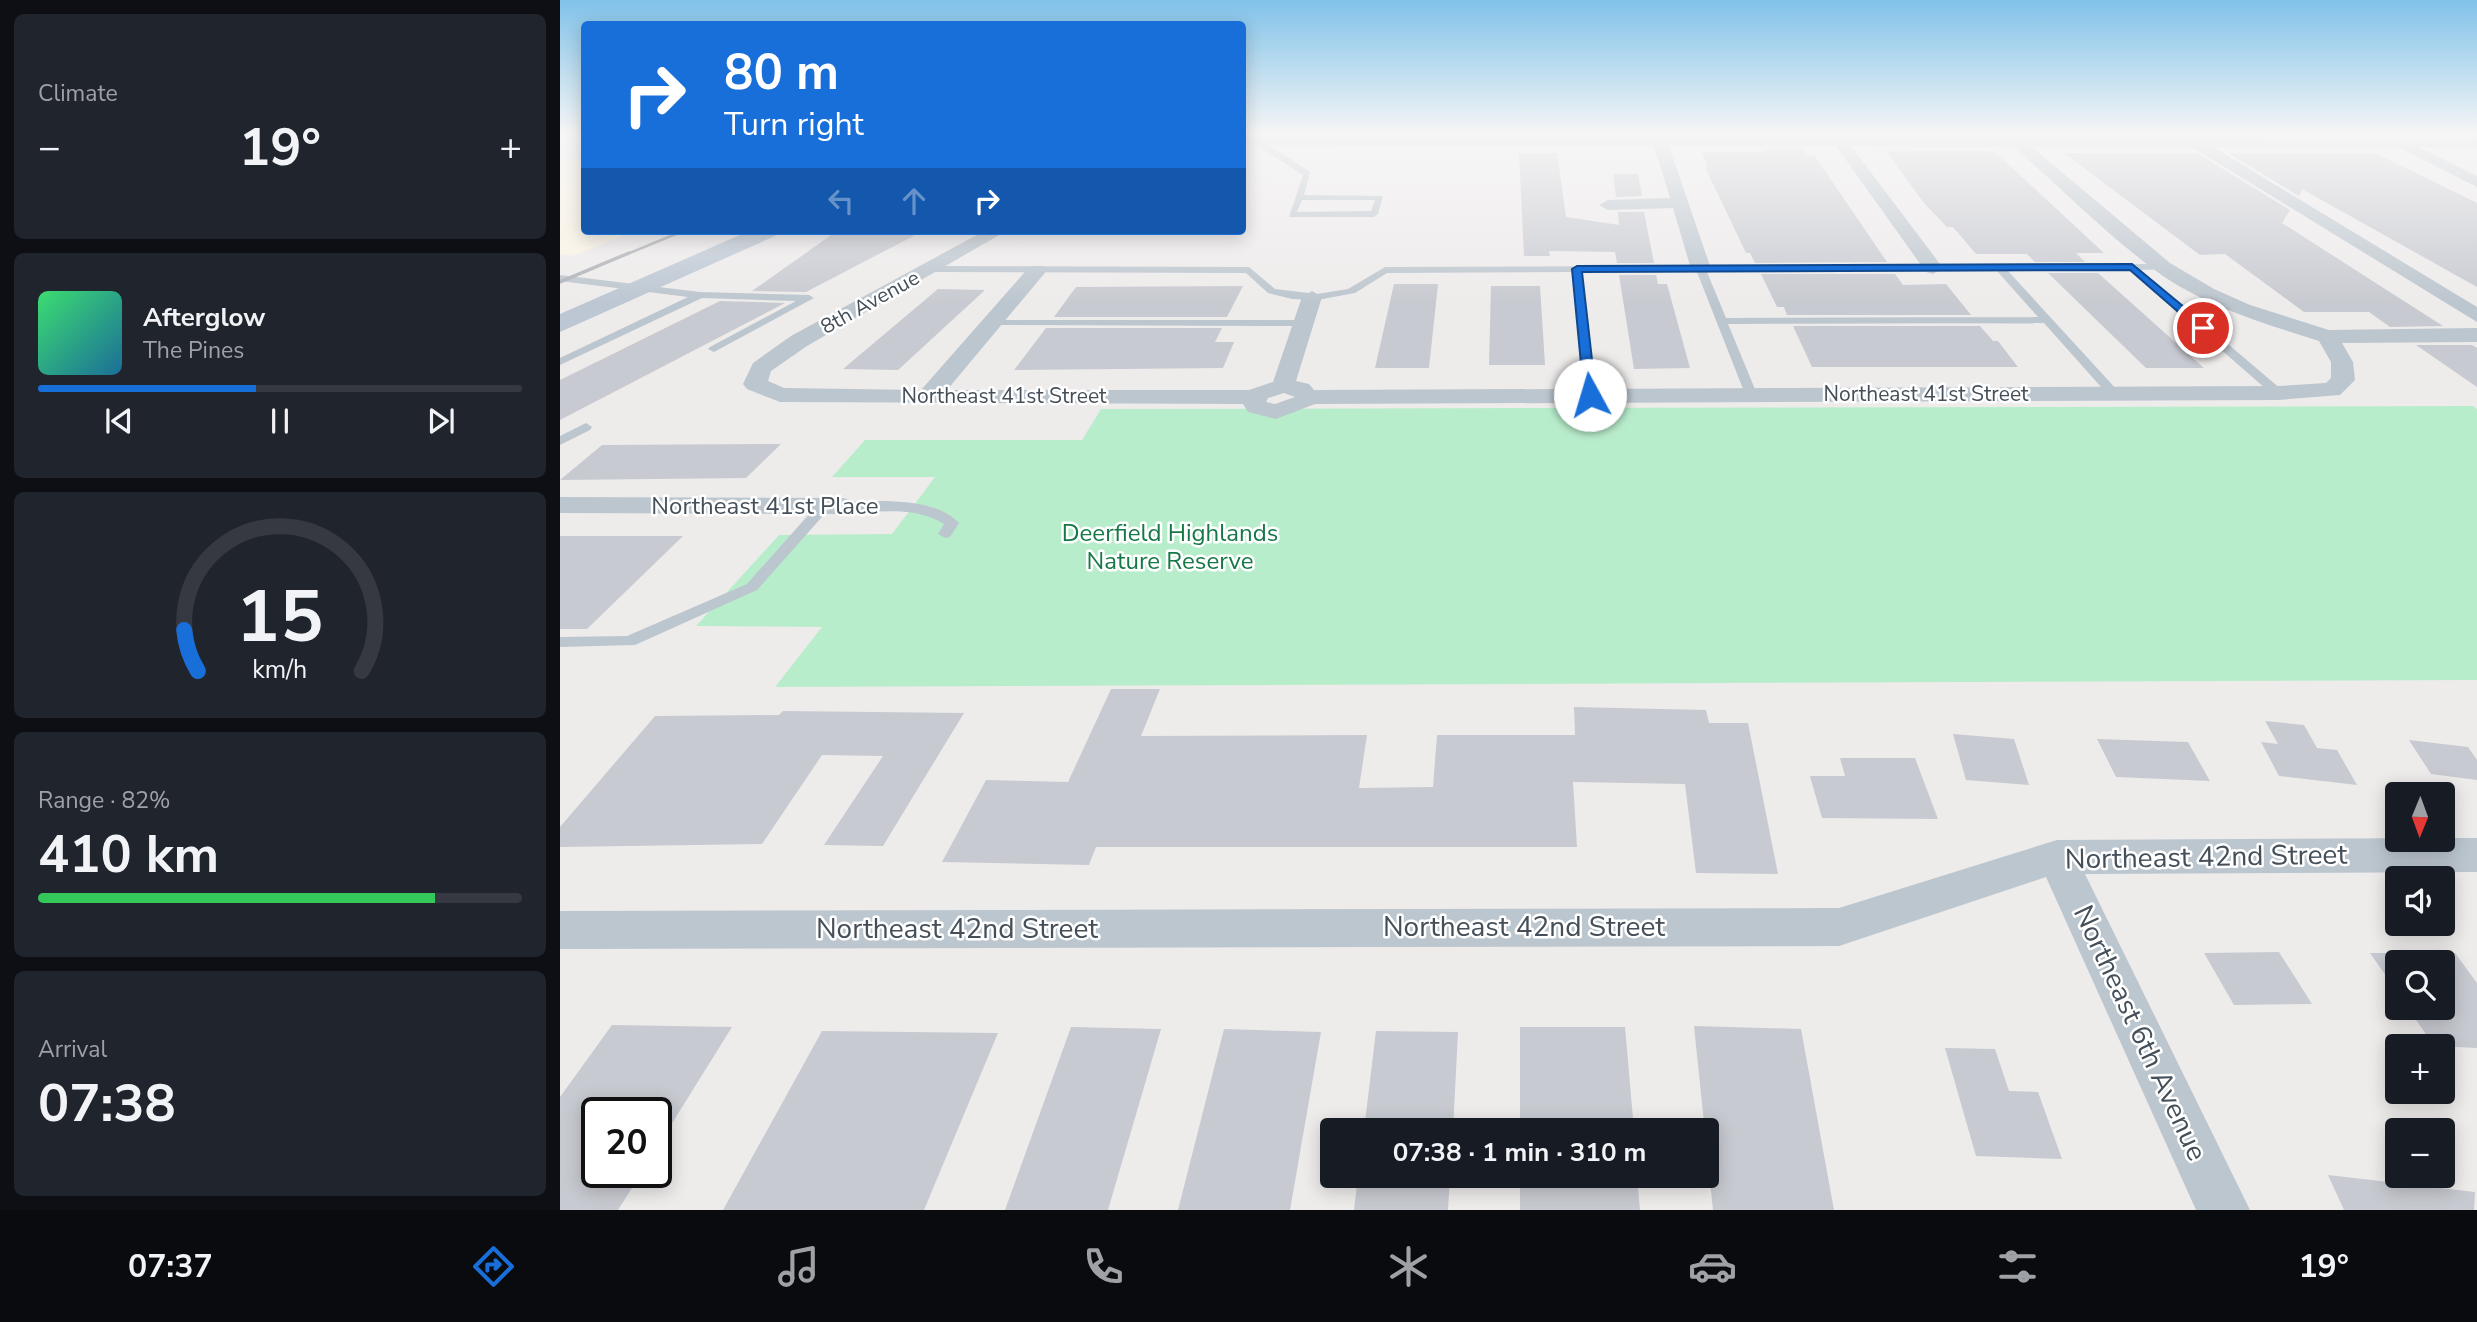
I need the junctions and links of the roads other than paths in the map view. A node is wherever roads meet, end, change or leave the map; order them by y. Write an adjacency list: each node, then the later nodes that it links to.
1 (1301, 190): 6 (lane)
2 (1677, 190): 7 (street)
3 (1876, 190): 14 (street)
4 (2074, 190): 12 (street)
5 (2273, 190): 23 (street)
6 (1298, 197): 6 (lane)
7 (1681, 202): 8 (street); 17 (street)
8 (1608, 205)
9 (758, 235): 20 (main road)
10 (990, 235): 13 (street, 8th Avenue)
11 (2132, 267): 12 (lane); 15 (lane); 35 (lane)
12 (2163, 267): 30 (street)
13 (930, 268): 18 (lane); 33 (street, 8th Avenue)
14 (1933, 268): 15 (lane); 17 (lane)
15 (2000, 268): 24 (lane)
16 (1577, 269): 17 (lane); 22 (lane); 38 (lane)
17 (1701, 269): 25 (lane)
18 (1037, 270): 22 (lane); 26 (street)
19 (560, 278): 20 (lane)
20 (640, 288): 21 (lane); 28 (main road)
21 (700, 295): 31 (lane); 32 (lane)
22 (1312, 297): 27 (street)
23 (2477, 316)
24 (2046, 320): 25 (lane); 37 (lane)
25 (1721, 321): 36 (lane)
26 (991, 323): 27 (lane); 39 (street)
27 (1303, 323): 34 (street)
28 (560, 324)
29 (2477, 335): 30 (street)
30 (2326, 337): 35 (street, Northeast 41st Street)
31 (714, 349)
32 (560, 362)
33 (755, 384): 39 (street, Northeast 41st Street)
34 (1283, 386): 40 (street); 41 (street)
35 (2278, 393): 37 (street, Northeast 41st Street)
36 (1751, 394): 37 (street, Northeast 41st Street); 38 (street, Northeast 41st Street)
37 (2114, 394)
38 (1590, 395): 41 (street, Northeast 41st Street)
39 (928, 397): 40 (street, Northeast 41st Street)
40 (1255, 397): 41 (street)
41 (1307, 397)
42 (586, 427): 43 (lane)
43 (560, 441)
44 (560, 505): 45 (street, Northeast 41st Place)
45 (833, 506): 46 (lane, Northeast 41st Place); 47 (lane)
46 (946, 534)
47 (560, 642)
48 (2477, 855): 49 (street, Northeast 42nd Street)
49 (2057, 857): 50 (street, Northeast 42nd Street); 51 (street, Northeast 6th Avenue)
50 (560, 930)
51 (2223, 1210)

